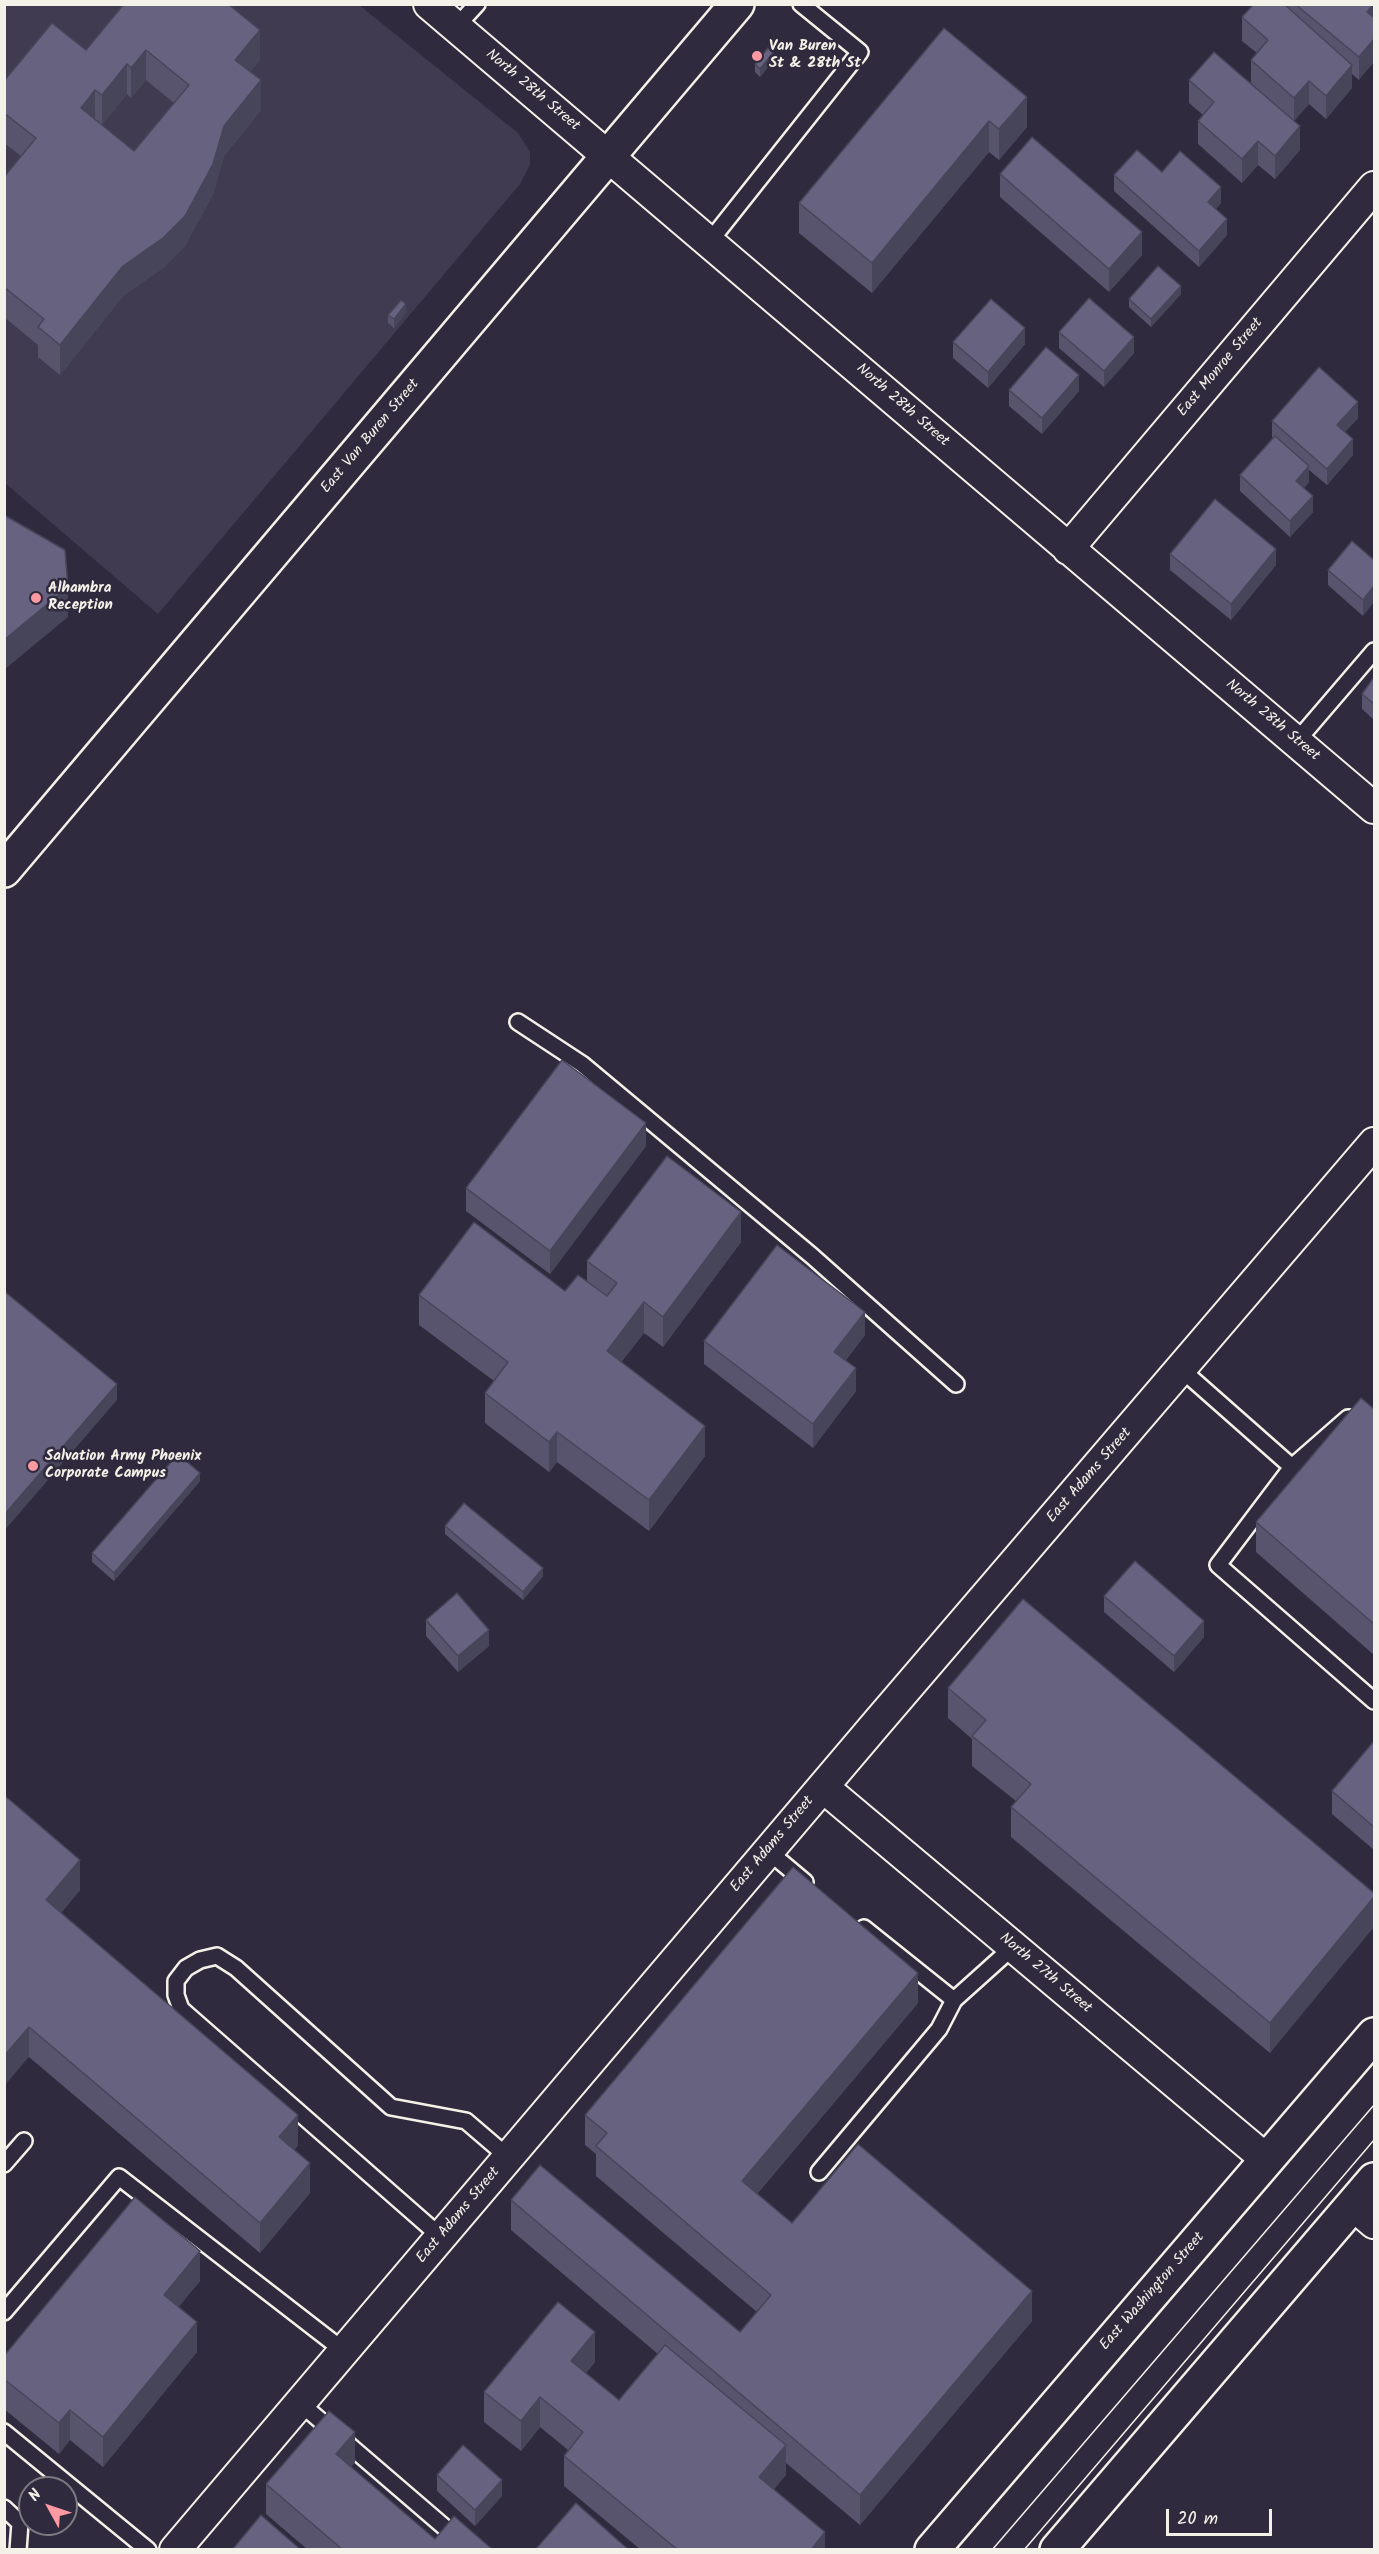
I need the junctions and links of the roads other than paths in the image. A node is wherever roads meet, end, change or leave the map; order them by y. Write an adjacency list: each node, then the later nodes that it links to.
1 (429, 4): 5 (street, North 28th Street)
2 (477, 4): 5 (lane)
3 (737, 4): 6 (main road, East Van Buren Street)
4 (801, 4): 8 (lane)
5 (456, 27): 6 (street, North 28th Street)
6 (609, 156): 8 (street, North 28th Street); 13 (main road, East Van Buren Street)
7 (1374, 186): 9 (street, East Monroe Street)
8 (710, 241): 9 (street, North 28th Street)
9 (1068, 549): 11 (street, North 28th Street)
10 (1374, 651): 11 (lane)
11 (1296, 741): 12 (street, North 28th Street)
12 (1374, 808)
13 (4, 870)
14 (518, 1022): 17 (lane)
15 (1374, 1143): 16 (street, East Adams Street)
16 (1181, 1369): 19 (lane); 21 (street, East Adams Street)
17 (956, 1384)
18 (1374, 1419): 19 (lane)
19 (1292, 1467): 20 (lane)
20 (1374, 1701)
21 (823, 1787): 22 (street, East Adams Street); 25 (street, North 27th Street)
22 (768, 1851): 23 (lane); 29 (street, East Adams Street)
23 (819, 1892)
24 (855, 1921): 26 (lane)
25 (1013, 1947): 26 (lane); 30 (street, North 27th Street)
26 (954, 2000): 32 (lane)
27 (1374, 2035): 30 (main road, East Washington Street)
28 (24, 2141): 31 (lane)
29 (508, 2157): 35 (street, East Adams Street); 35 (lane)
30 (1267, 2160): 45 (main road, East Washington Street)
31 (4, 2164)
32 (819, 2172)
33 (1374, 2180): 34 (main road)
34 (1364, 2214): 46 (main road)
35 (441, 2237): 37 (street, East Adams Street)
36 (4, 2312): 37 (lane)
37 (344, 2351): 38 (street, East Adams Street)
38 (300, 2403): 43 (street, East Adams Street); 44 (lane)
39 (4, 2432): 42 (lane)
40 (4, 2508): 41 (lane)
41 (18, 2550)
42 (148, 2550)
43 (175, 2550)
44 (471, 2550)
45 (932, 2550)
46 (1057, 2550)

